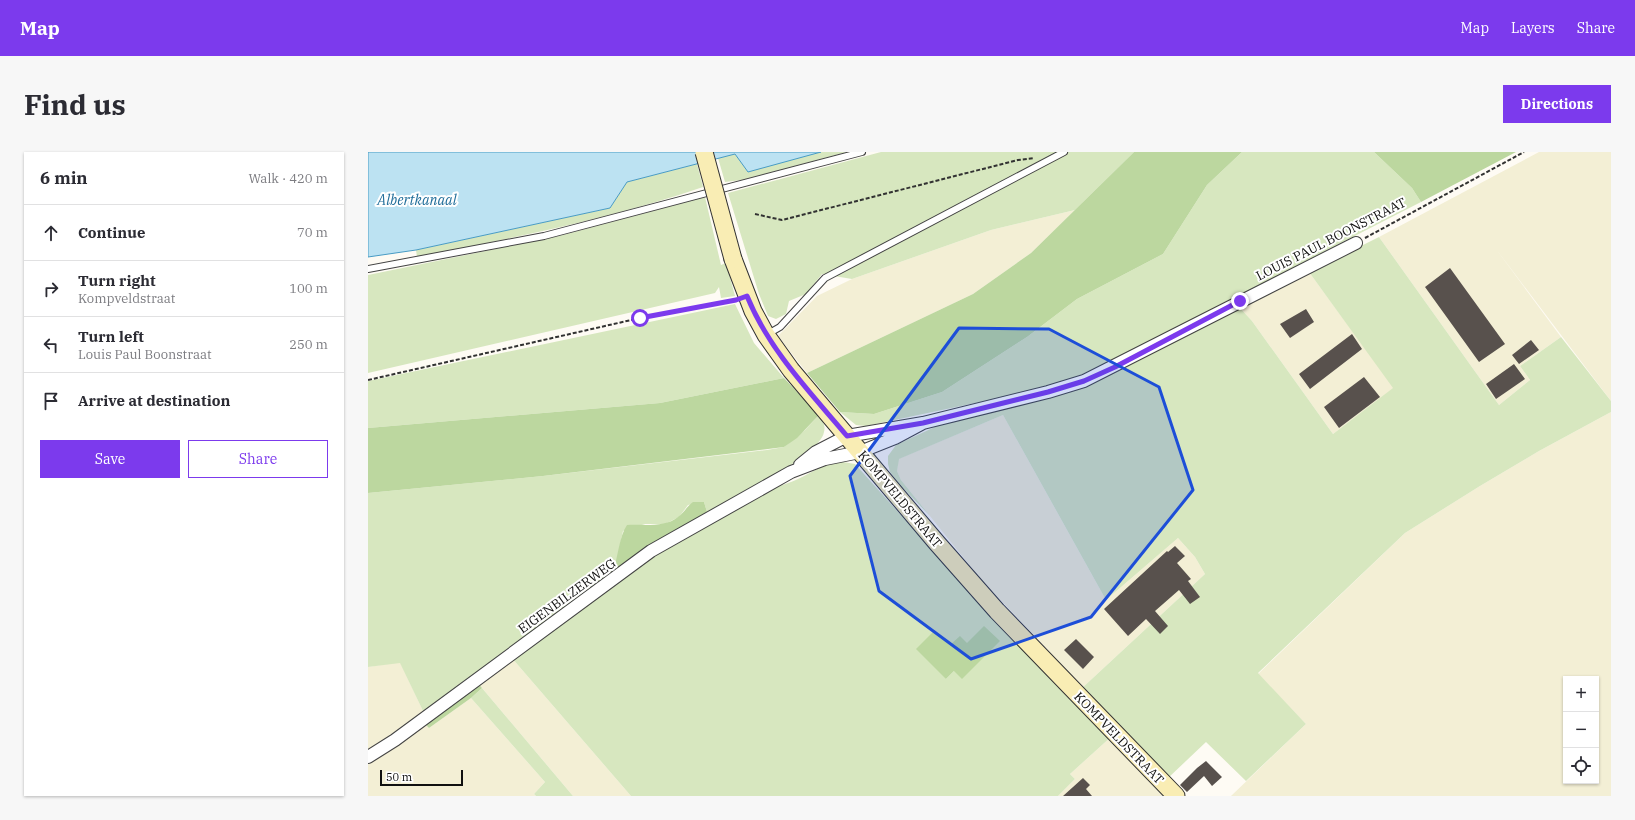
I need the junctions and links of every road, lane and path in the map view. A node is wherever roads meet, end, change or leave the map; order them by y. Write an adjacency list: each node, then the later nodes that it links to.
1 (704, 152): 9 (street, KOMPVELDSTRAAT, bridge)
2 (862, 152): 8 (lane)
3 (1064, 152): 10 (lane)
4 (1524, 152): 7 (path, LOUIS PAUL BOONSTRAAT)
5 (1038, 157): 6 (path)
6 (755, 214)
7 (1356, 243): 12 (street, LOUIS PAUL BOONSTRAAT)
8 (368, 269)
9 (747, 296): 10 (street, KOMPVELDSTRAAT); 11 (path)
10 (766, 335): 13 (street, KOMPVELDSTRAAT)
11 (368, 380)
12 (923, 423): 13 (street, LOUIS PAUL BOONSTRAAT); 14 (street, LOUIS PAUL BOONSTRAAT)
13 (847, 436): 14 (street, KOMPVELDSTRAAT); 15 (street, EIGENBILZERWEG)
14 (860, 452): 15 (street, EIGENBILZERWEG); 17 (street, KOMPVELDSTRAAT)
15 (791, 472): 16 (street, EIGENBILZERWEG)
16 (368, 757)
17 (1176, 796)

